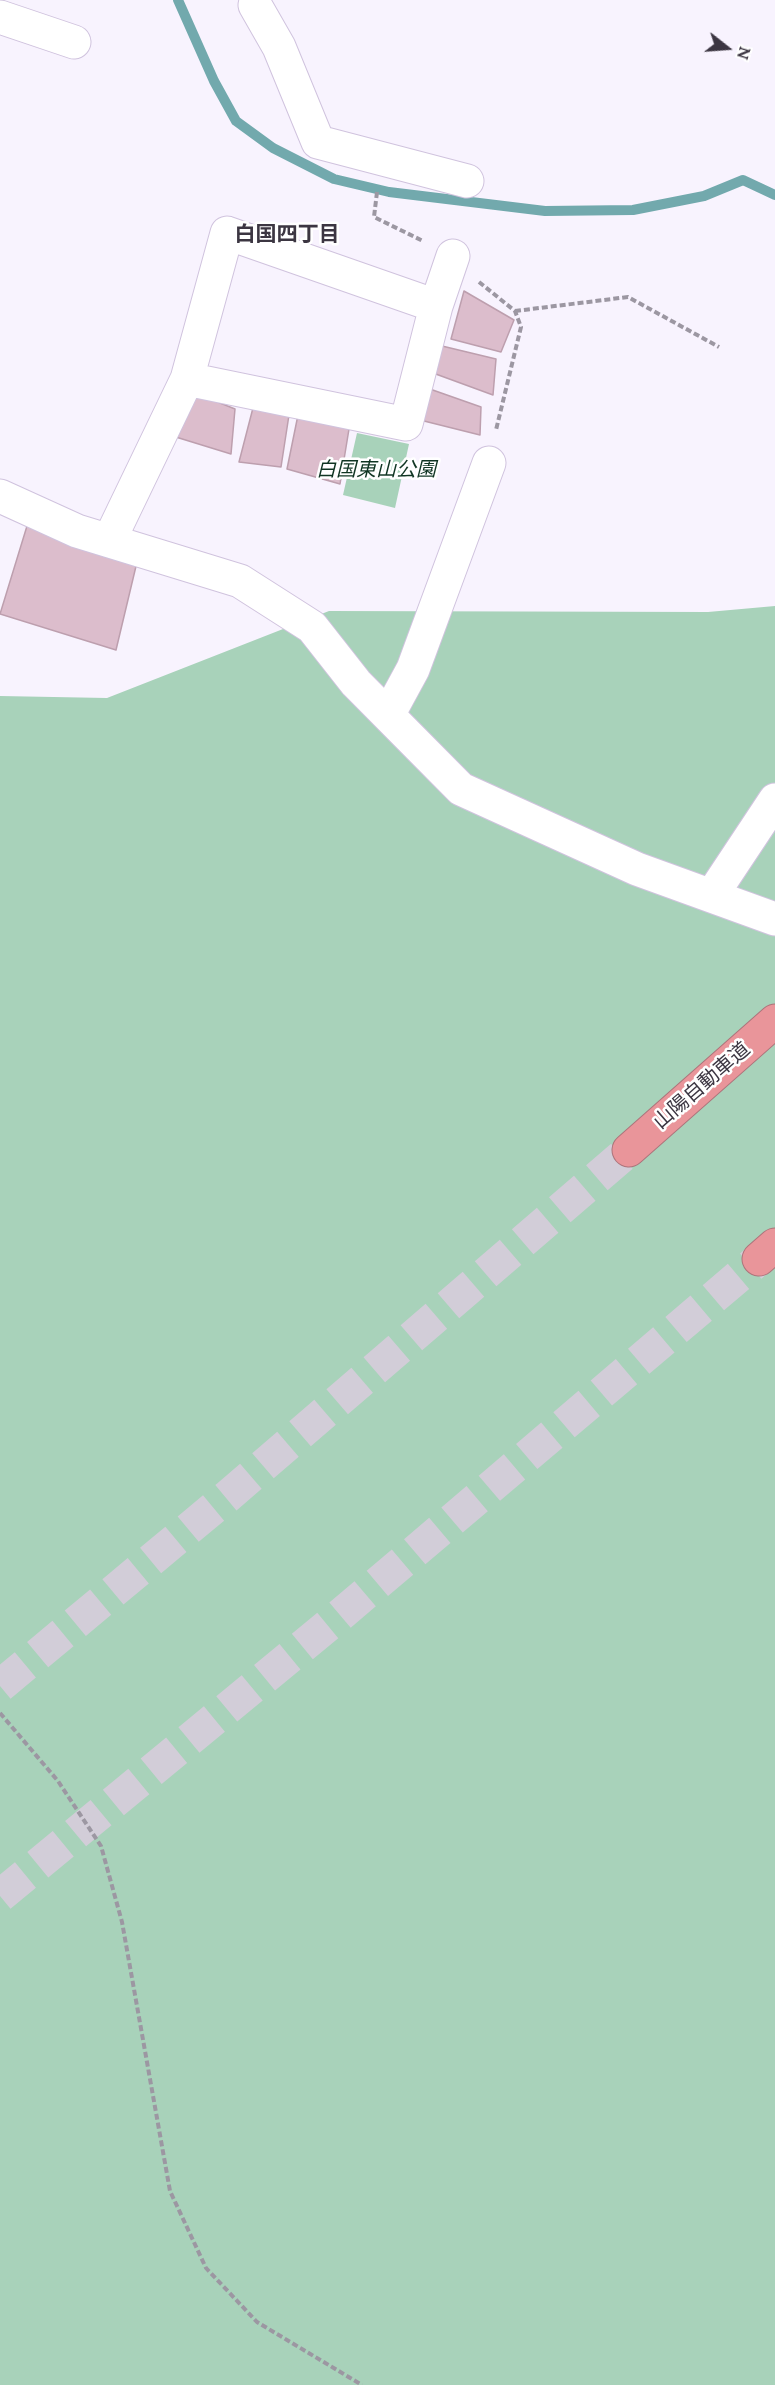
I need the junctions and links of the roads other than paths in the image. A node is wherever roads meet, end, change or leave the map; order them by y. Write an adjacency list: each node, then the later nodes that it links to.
1 (253, 2): 4 (street)
2 (0, 17): 3 (street)
3 (74, 42)
4 (467, 181)
5 (453, 256): 6 (street)
6 (436, 306): 7 (street); 7 (street)
7 (187, 379): 10 (street)
8 (489, 463): 11 (street)
9 (0, 496): 10 (street)
10 (108, 541): 11 (street)
11 (388, 716): 13 (street)
12 (775, 801): 13 (street)
13 (712, 895): 14 (street)
14 (775, 919)
15 (775, 1021): 16 (highway, 山陽自動車道)
16 (629, 1150)

